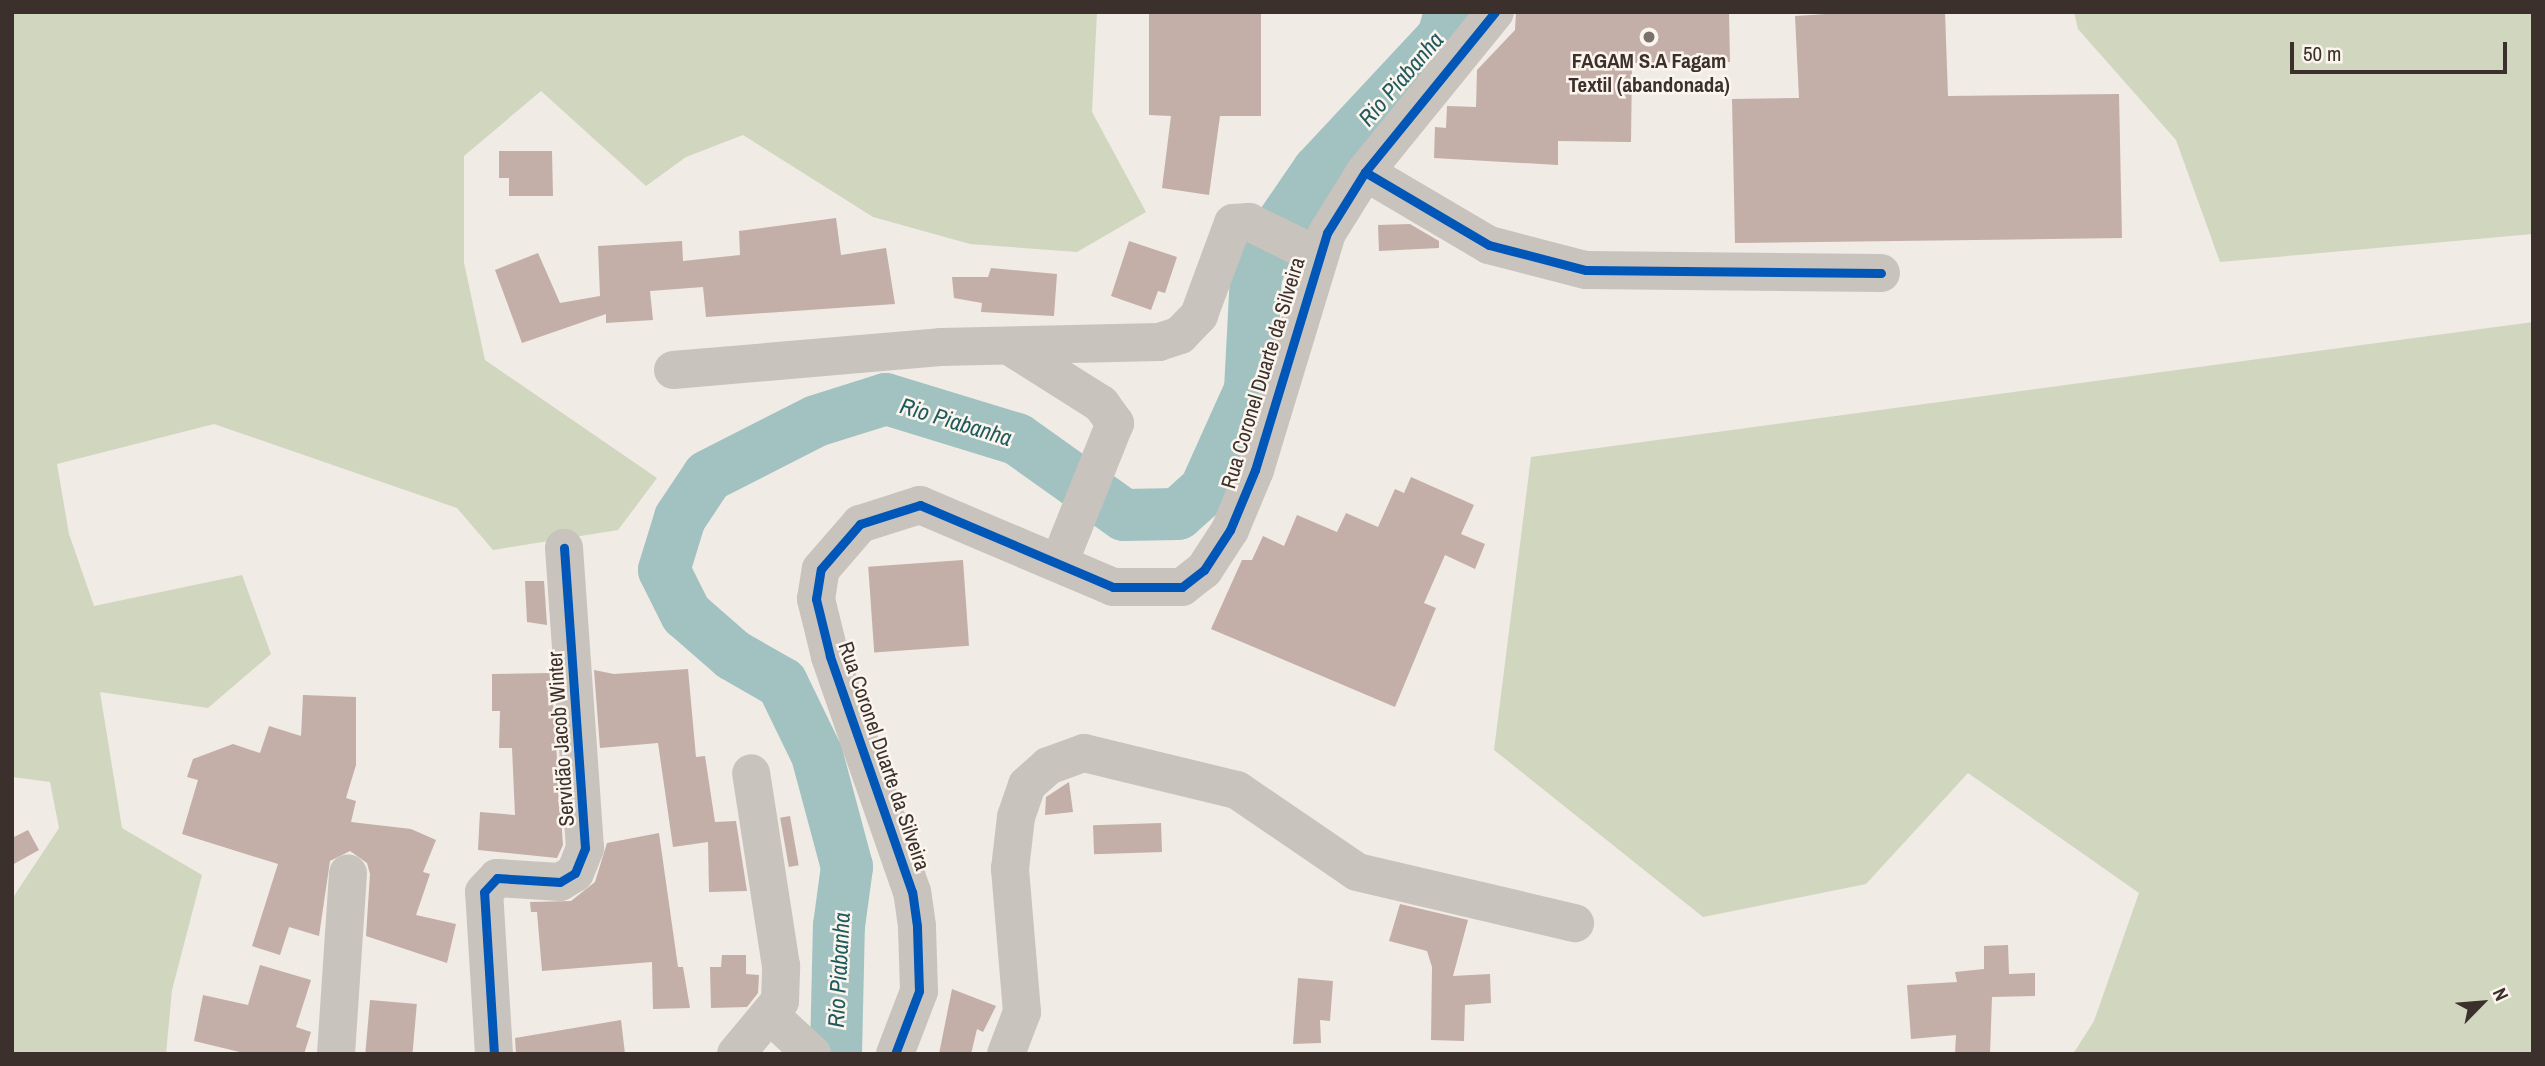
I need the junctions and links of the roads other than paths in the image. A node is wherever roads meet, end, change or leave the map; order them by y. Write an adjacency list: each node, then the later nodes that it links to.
1 (1495, 12): 2 (street, Rua Coronel Duarte da Silveira)
2 (1365, 172): 3 (street, Rua Coronel Duarte da Silveira); 4 (street)
3 (1305, 248): 5 (street); 8 (street, Rua Coronel Duarte da Silveira)
4 (1881, 273)
5 (1009, 346): 6 (street); 8 (street)
6 (673, 370)
7 (564, 548): 14 (street, Servidão Jacob Winter)
8 (1059, 563): 16 (street, Rua Coronel Duarte da Silveira)
9 (751, 773): 12 (street)
10 (348, 873): 13 (street)
11 (1575, 923): 17 (street)
12 (793, 1035): 15 (street)
13 (336, 1054)
14 (494, 1054)
15 (736, 1054)
16 (895, 1054)
17 (1006, 1054)

